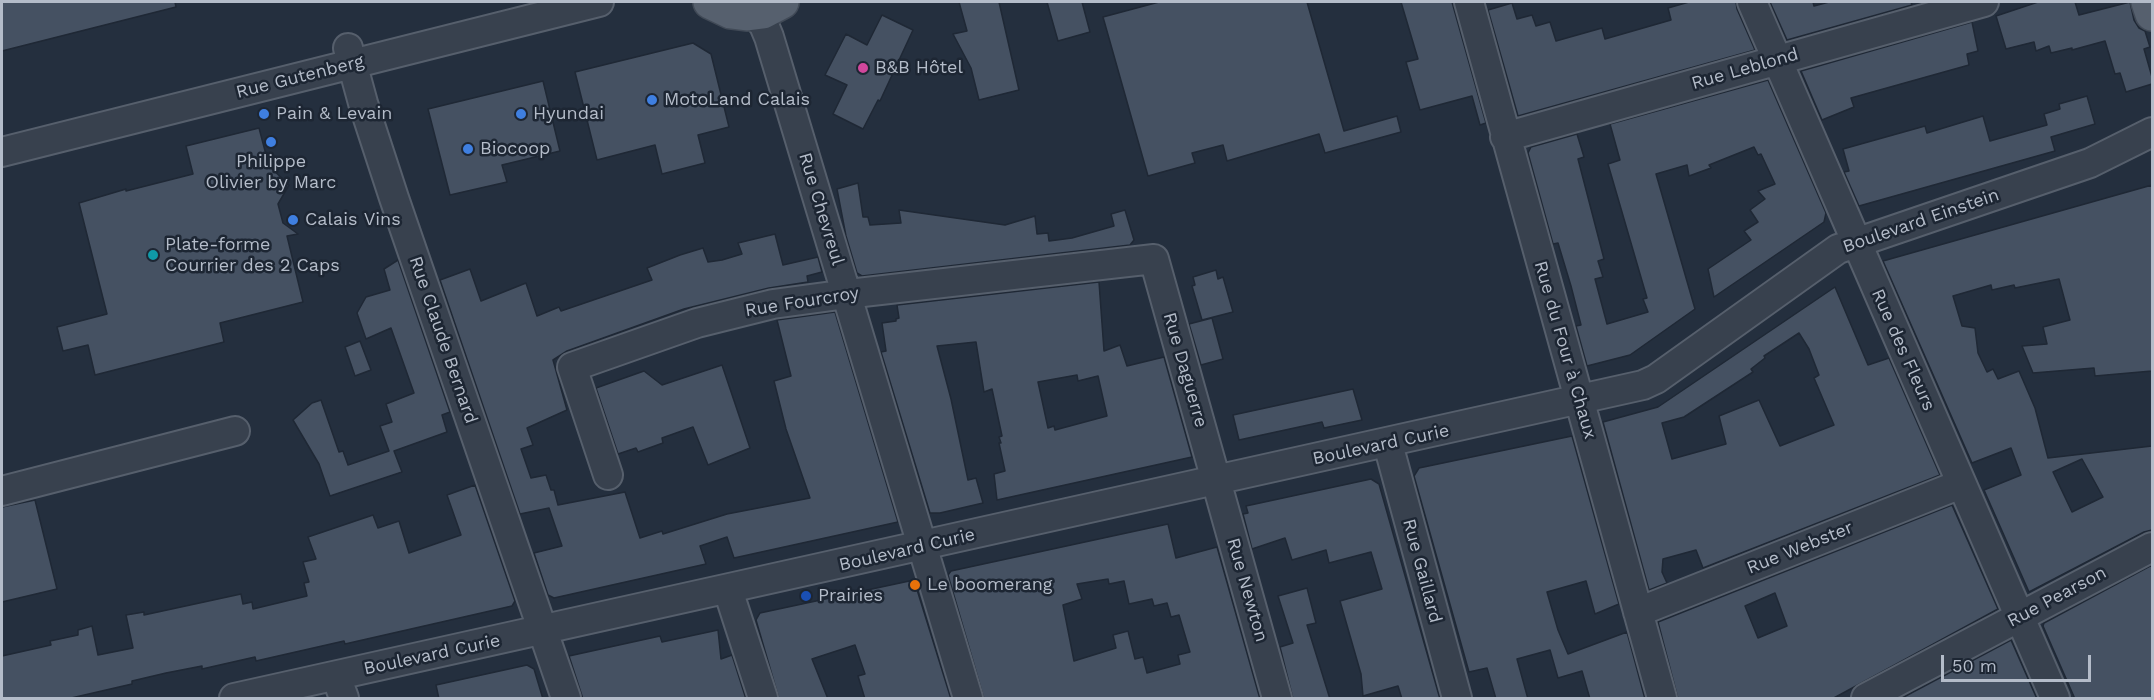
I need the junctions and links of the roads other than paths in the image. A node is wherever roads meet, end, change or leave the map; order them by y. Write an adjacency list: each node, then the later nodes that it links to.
1 (532, 2): 10 (street, Rue Gutenberg)
2 (599, 2): 10 (street, Rue Gutenberg)
3 (710, 2): 8 (main road)
4 (1469, 2): 14 (street, Rue du Four à Chaux)
5 (1752, 2): 11 (street, Rue des Fleurs)
6 (1984, 2): 11 (street, Rue Leblond)
7 (2148, 2): 9 (main road)
8 (768, 7): 18 (street, Rue Chevreul)
9 (2152, 14)
10 (350, 56): 13 (street, Rue Gutenberg); 15 (street, Rue Gutenberg); 31 (street, Rue Claude Bernard)
11 (1777, 60): 14 (street, Rue Leblond); 16 (street, Rue des Fleurs)
12 (2152, 132): 16 (street, Boulevard Einstein)
13 (2, 136)
14 (1506, 137): 19 (street, Rue du Four à Chaux)
15 (2, 152)
16 (1855, 242): 19 (street, Boulevard Einstein); 24 (street, Rue des Fleurs)
17 (1154, 259): 18 (street, Rue Fourcroy); 23 (street, Rue Daguerre)
18 (847, 294): 22 (street, Rue Fourcroy); 26 (street, Rue Chevreul)
19 (1579, 401): 21 (street, Boulevard Curie); 29 (street, Rue du Four à Chaux)
20 (235, 431): 25 (street)
21 (1388, 444): 23 (street, Boulevard Curie); 38 (street, Rue Gaillard)
22 (608, 476)
23 (1216, 481): 26 (street, Boulevard Curie); 37 (street, Rue Newton)
24 (1961, 484): 29 (street, Rue Webster); 30 (street, Rue des Fleurs)
25 (2, 491)
26 (921, 547): 28 (street, Boulevard Curie); 36 (street, Rue Chevreul)
27 (2152, 547): 30 (street, Rue Pearson)
28 (728, 590): 31 (street, Boulevard Curie); 35 (street)
29 (1638, 612): 39 (street, Rue du Four à Chaux)
30 (2019, 617): 40 (street, Rue Pearson); 41 (street, Rue des Fleurs)
31 (542, 630): 32 (street, Boulevard Curie); 34 (street, Rue Claude Bernard)
32 (340, 687): 33 (street, Boulevard Curie)
33 (234, 699)
34 (566, 699)
35 (763, 699)
36 (968, 699)
37 (1277, 699)
38 (1457, 699)
39 (1662, 699)
40 (1866, 699)
41 (2055, 699)

